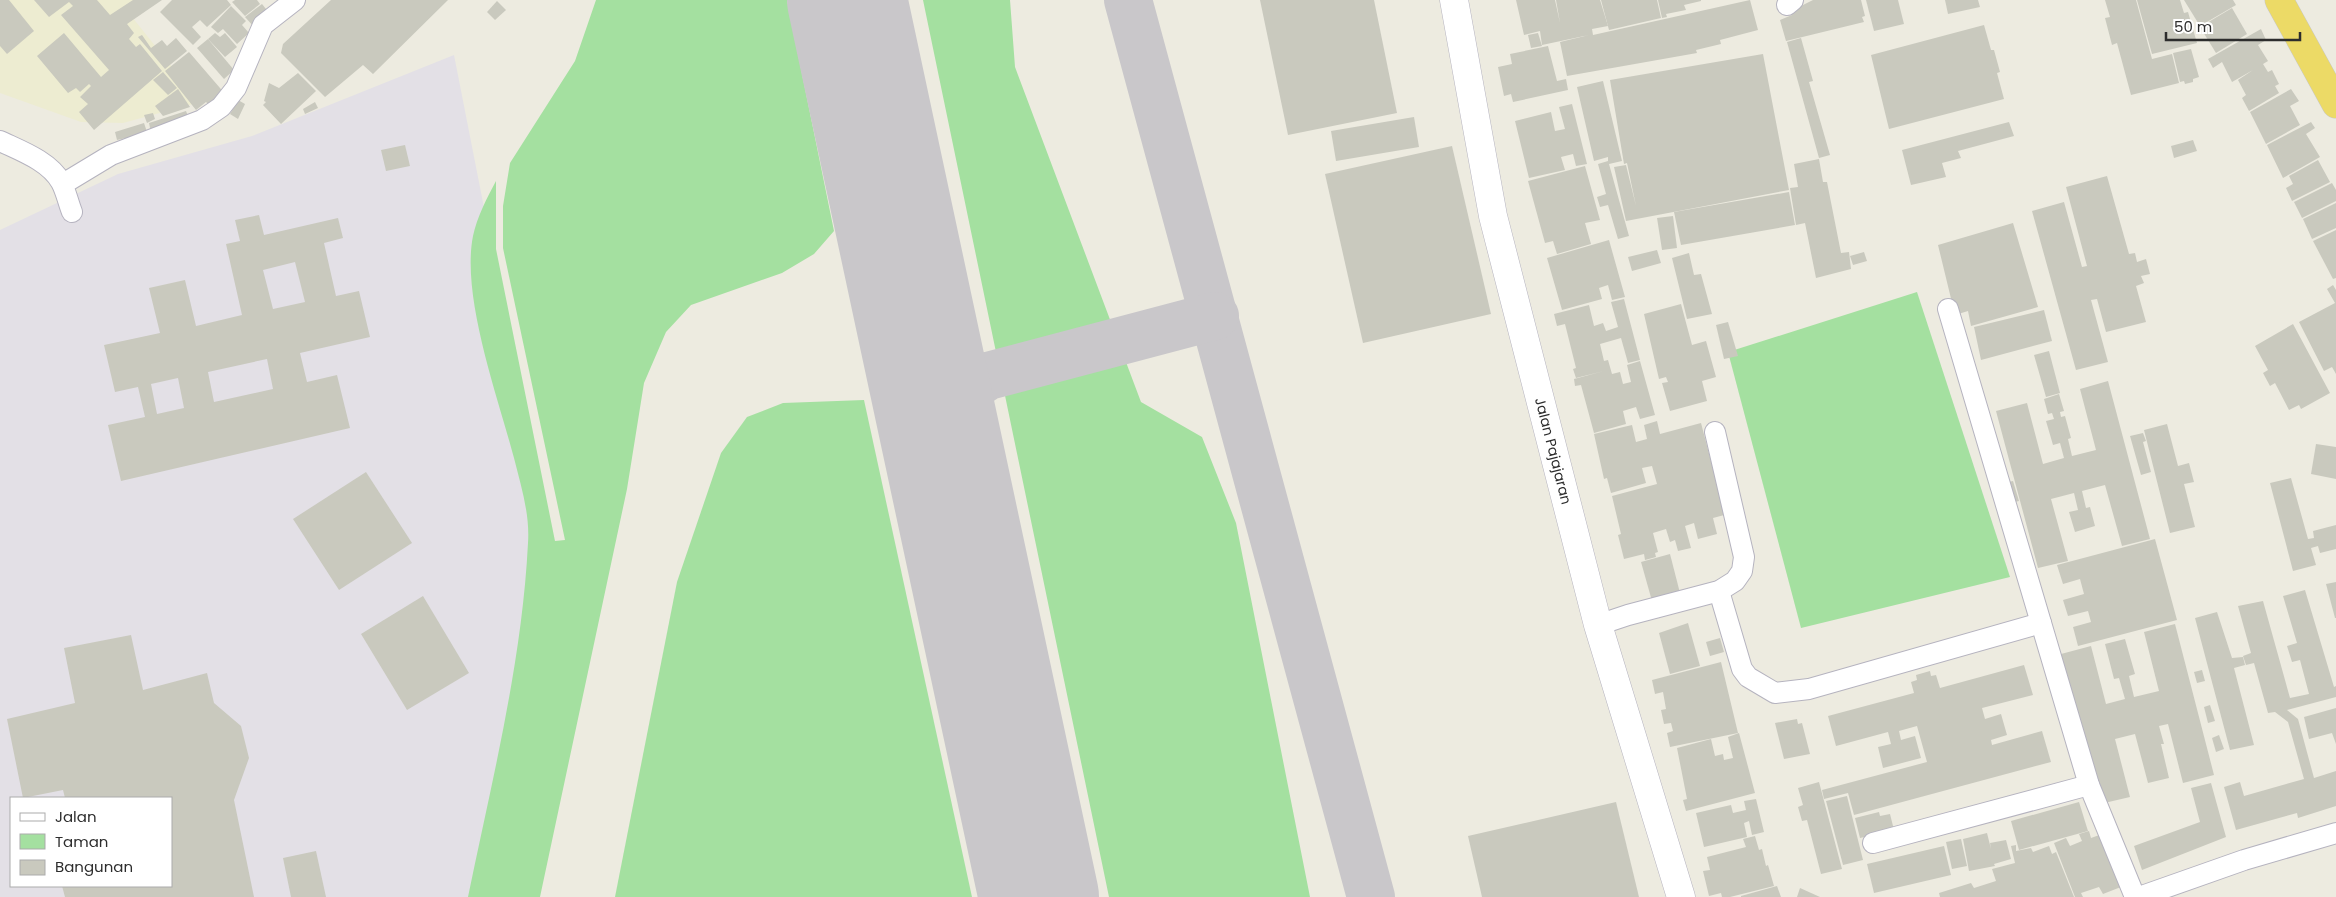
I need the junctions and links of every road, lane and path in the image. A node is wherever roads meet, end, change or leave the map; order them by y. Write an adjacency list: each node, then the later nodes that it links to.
1 (295, 0): 6 (street)
2 (1454, 0): 12 (main road, Jalan Pajajaran)
3 (2279, 0): 4 (highway)
4 (2336, 104)
5 (0, 140): 6 (street)
6 (63, 184): 7 (street)
7 (72, 212)
8 (1948, 309): 11 (street)
9 (1715, 432): 10 (street)
10 (1720, 591): 11 (street); 12 (street)
11 (2041, 623): 13 (street)
12 (1598, 625): 16 (main road, Jalan Pajajaran)
13 (2089, 785): 15 (street); 17 (street)
14 (2336, 833): 18 (street)
15 (1874, 843)
16 (1681, 897)
17 (2135, 897)
18 (2139, 897)

